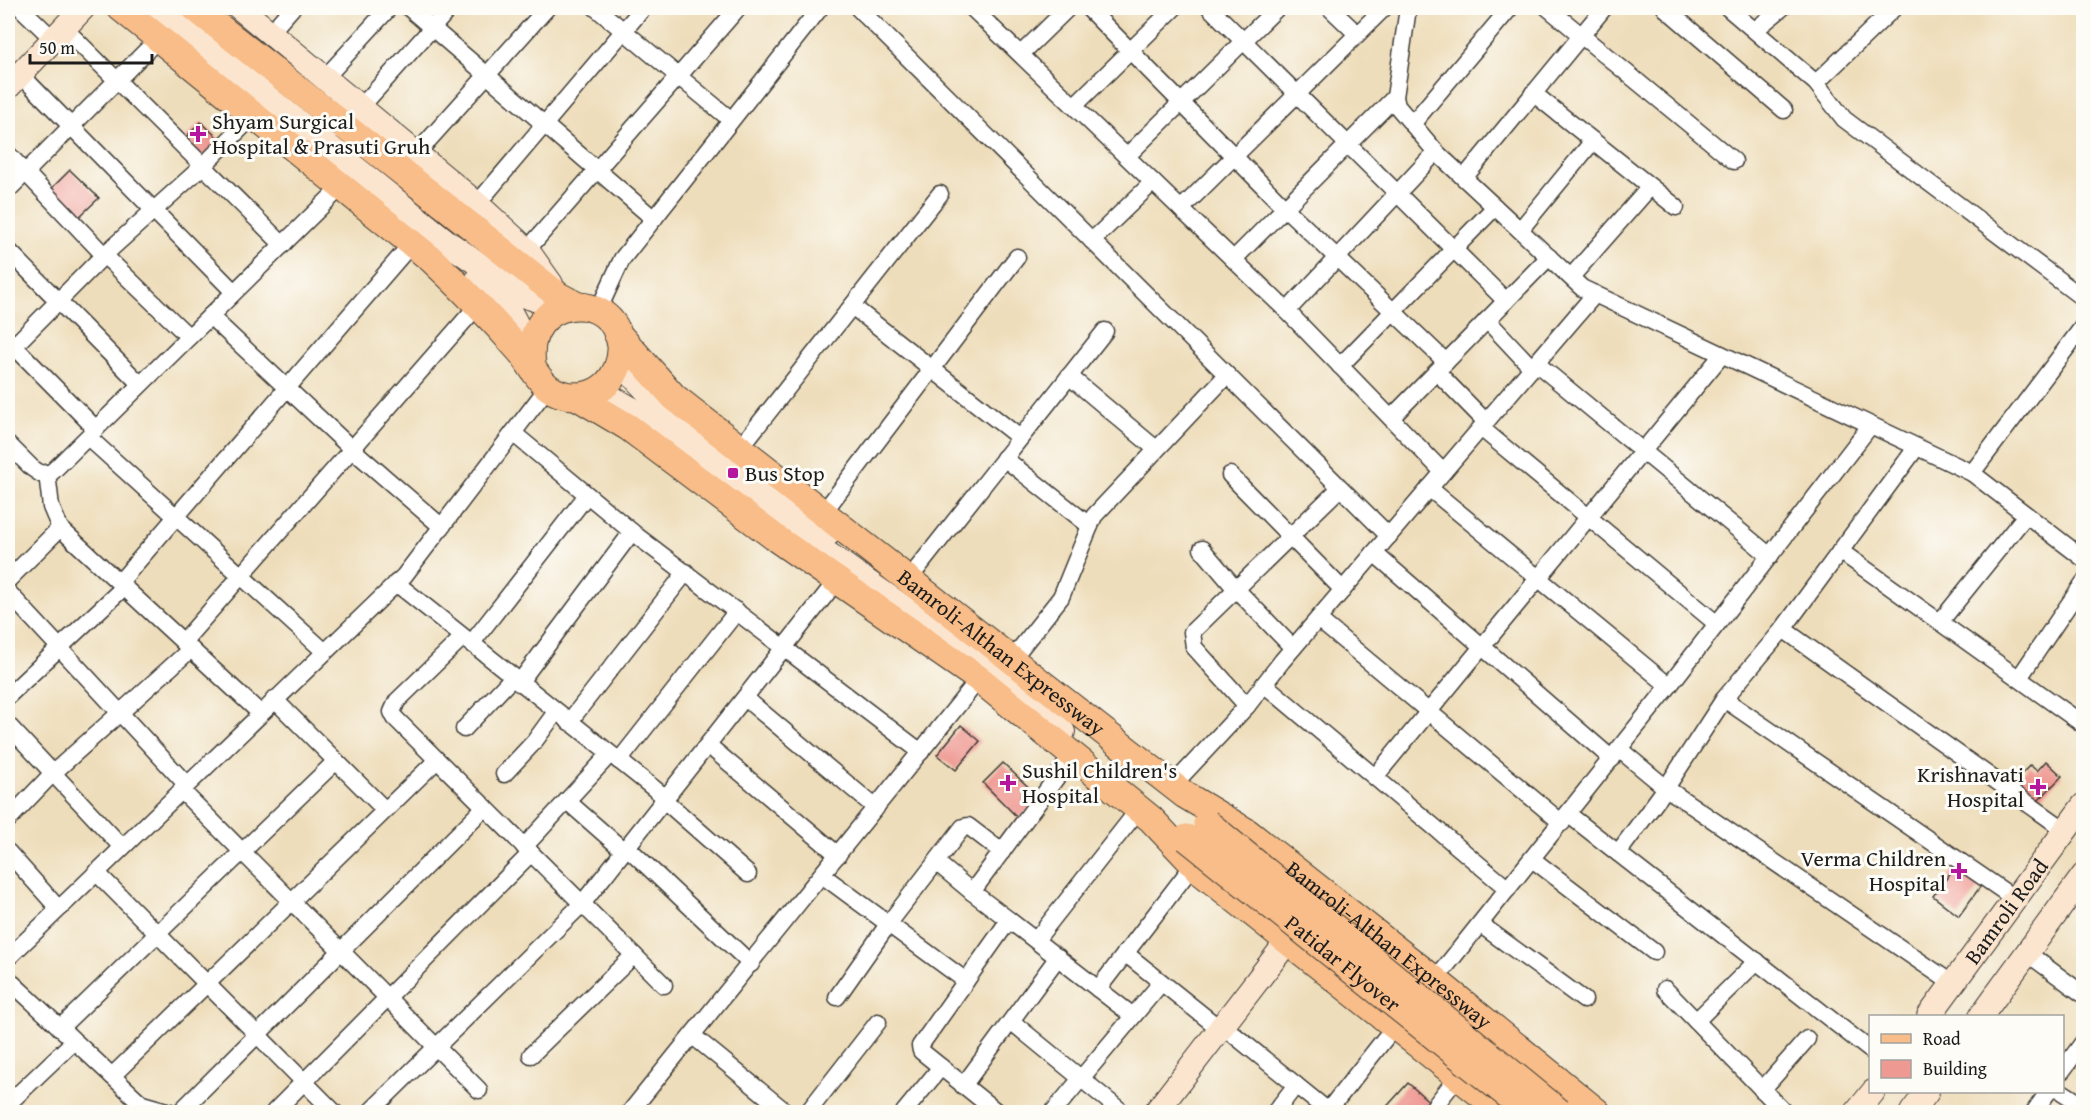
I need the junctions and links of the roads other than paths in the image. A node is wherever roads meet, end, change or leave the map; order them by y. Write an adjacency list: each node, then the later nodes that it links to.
1 (21, 8): 37 (street)
2 (83, 8): 37 (main road)
3 (121, 8): 40 (main road)
4 (157, 8): 91 (main road)
5 (195, 8): 107 (main road)
6 (240, 8): 36 (main road)
7 (292, 8): 36 (street)
8 (389, 8): 46 (street)
9 (409, 8): 33 (street)
10 (450, 8): 33 (street)
11 (547, 8): 44 (street)
12 (596, 8): 35 (street)
13 (643, 8): 35 (street)
14 (738, 8): 45 (street)
15 (820, 8): 58 (street)
16 (858, 8): 88 (street)
17 (972, 8): 43 (street)
18 (1068, 8): 43 (street)
19 (1088, 8): 42 (street)
20 (1174, 8): 42 (street)
21 (1210, 8): 41 (street)
22 (1277, 8): 41 (street)
23 (1330, 8): 38 (street)
24 (1384, 8): 38 (street)
25 (1408, 8): 52 (street)
26 (1510, 8): 60 (street)
27 (1548, 8): 39 (street)
28 (1604, 8): 39 (street)
29 (1665, 8): 56 (street)
30 (1728, 8): 34 (street)
31 (1782, 8): 34 (street)
32 (1894, 8): 49 (street)
33 (432, 27): 44 (street); 55 (street)
34 (1755, 30): 49 (street)
35 (623, 31): 45 (street); 59 (street)
36 (270, 33): 46 (main road)
37 (58, 34): 47 (main road); 48 (street)
38 (1357, 34): 51 (street)
39 (1581, 36): 50 (street); 69 (street)
40 (159, 38): 48 (street); 57 (main road)
41 (1244, 41): 51 (street); 53 (street)
42 (1130, 51): 53 (street); 54 (street)
43 (1020, 54): 54 (street)
44 (488, 74): 59 (street); 65 (street)
45 (677, 77): 58 (street); 71 (street)
46 (324, 79): 55 (main road)
47 (14, 80): 61 (street)
48 (118, 82): 61 (street); 70 (street)
49 (1816, 83): 103 (street)
50 (1533, 93): 62 (street); 73 (street)
51 (1296, 94): 63 (street); 68 (street)
52 (1395, 97): 60 (street); 63 (street)
53 (1181, 102): 67 (street); 68 (street)
54 (1074, 106): 67 (street)
55 (360, 108): 65 (main road)
56 (1784, 110)
57 (254, 115): 70 (street); 75 (main road)
58 (730, 119): 86 (street)
59 (546, 123): 71 (street); 80 (street)
60 (1412, 124): 64 (street)
61 (72, 127): 72 (street); 85 (street)
62 (1593, 141): 76 (street); 87 (street)
63 (1348, 144): 79 (street); 83 (street)
64 (1436, 152): 73 (street); 79 (street)
65 (417, 153): 80 (main road)
66 (8, 154): 72 (street)
67 (1127, 156): 74 (street)
68 (1234, 156): 83 (street); 84 (street)
69 (1734, 161)
70 (204, 165): 85 (street); 90 (street)
71 (597, 169): 86 (street); 94 (street)
72 (26, 173): 77 (street); 95 (street)
73 (1464, 178): 81 (street)
74 (1153, 182): 84 (street); 88 (street)
75 (342, 186): 89 (main road); 90 (street)
76 (1650, 187): 82 (street); 100 (street)
77 (8, 190)
78 (940, 194): 108 (street)
79 (1397, 194): 92 (street); 96 (street)
80 (477, 204): 94 (main road)
81 (1495, 207): 87 (street); 92 (street)
82 (1676, 207)
83 (1286, 208): 96 (street); 99 (street)
84 (1181, 209): 99 (street)
85 (154, 211): 95 (street); 101 (street)
86 (654, 219): 107 (street)
87 (1520, 230): 98 (street)
88 (1092, 240): 125 (street)
89 (412, 243): 106 (main road); 129 (street)
90 (283, 245): 101 (street)
91 (451, 245): 107 (main road); 119 (main road)
92 (1455, 249): 105 (street); 110 (street)
93 (8, 250): 104 (street)
94 (527, 250): 107 (main road)
95 (104, 255): 104 (street); 116 (street)
96 (1338, 256): 109 (street); 110 (street)
97 (1017, 257): 124 (street)
98 (1549, 257): 100 (street); 105 (street)
99 (1234, 260): 109 (street)
100 (1571, 277): 102 (street)
101 (234, 292): 111 (street)
102 (1595, 294): 118 (street); 122 (street)
103 (2084, 299)
104 (58, 301): 117 (street); 127 (street)
105 (1506, 301): 112 (street)
106 (479, 304): 119 (main road); 141 (street)
107 (574, 305): 115 (main road); 119 (main road)
108 (852, 306): 124 (street); 137 (street)
109 (1287, 311): 121 (street)
110 (1394, 311): 121 (street); 123 (street)
111 (210, 316): 116 (street); 129 (street)
112 (1487, 320): 122 (street); 123 (street)
113 (2084, 325): 146 (street)
114 (1105, 331): 126 (street)
115 (617, 333): 120 (main road); 137 (main road, Bamroli-Althan Expressway)
116 (189, 337): 127 (street)
117 (10, 346): 134 (street)
118 (1721, 356): 133 (street); 142 (street)
119 (531, 357): 128 (main road)
120 (620, 362): 130 (main road); 208 (main road)
121 (1340, 366): 131 (street)
122 (1534, 366): 132 (street); 142 (street)
123 (1442, 367): 131 (street); 132 (street)
124 (932, 370): 136 (street); 151 (street)
125 (1227, 375): 139 (street); 148 (street)
126 (1069, 376): 136 (street); 139 (street)
127 (140, 384): 134 (street)
128 (548, 387): 130 (main road); 135 (street)
129 (287, 388): 141 (street); 153 (street)
130 (587, 393): 170 (main road); 213 (main road)
131 (1391, 418): 145 (street)
132 (1484, 425): 145 (street); 154 (street)
133 (1870, 426): 138 (street); 164 (street)
134 (92, 433): 144 (street); 153 (street)
135 (513, 433): 150 (street); 156 (street)
136 (1020, 438): 143 (street)
137 (740, 448): 151 (main road, Bamroli-Althan Expressway)
138 (1916, 448): 146 (street); 162 (street)
139 (1156, 449): 155 (street)
140 (10, 450): 144 (street)
141 (353, 450): 156 (street); 167 (street)
142 (1643, 452): 154 (street); 164 (street)
143 (1004, 458): 155 (street); 171 (street)
144 (47, 472): 157 (street)
145 (1443, 472): 149 (street)
146 (1972, 473): 152 (street)
147 (1230, 475): 160 (street)
148 (1340, 488): 159 (street); 160 (street)
149 (1429, 488): 159 (street); 168 (street)
150 (587, 495): 158 (street); 183 (street)
151 (823, 513): 171 (main road, Bamroli-Althan Expressway)
152 (2026, 515): 165 (street); 180 (street)
153 (175, 518): 167 (street); 174 (street)
154 (1590, 518): 168 (street); 181 (street)
155 (1090, 526): 190 (street)
156 (442, 527): 173 (street)
157 (60, 528): 169 (street); 174 (street)
158 (632, 532): 166 (street); 193 (street)
159 (1389, 536): 163 (street)
160 (1289, 537): 175 (street); 176 (street)
161 (1202, 549): 175 (street)
162 (1840, 551): 180 (street); 182 (street)
163 (1374, 554): 176 (street); 185 (street)
164 (1770, 556): 181 (street)
165 (2084, 559)
166 (686, 572): 178 (street); 204 (street)
167 (241, 576): 184 (street); 189 (street)
168 (1537, 578): 185 (street); 195 (street)
169 (8, 579)
170 (838, 579): 187 (street); 192 (main road)
171 (909, 579): 190 (main road, Bamroli-Althan Expressway)
172 (2084, 582): 191 (street)
173 (396, 583): 183 (street); 189 (street)
174 (121, 585): 184 (street); 186 (street)
175 (1235, 588): 188 (street); 200 (street)
176 (1343, 590): 179 (street)
177 (8, 592): 186 (street)
178 (737, 611): 187 (street); 212 (street)
179 (1318, 619): 188 (street); 201 (street)
180 (1940, 622): 191 (street)
181 (1717, 624): 195 (street)
182 (1783, 629): 199 (street); 232 (street)
183 (467, 641): 193 (street); 214 (street)
184 (187, 646): 202 (street); 203 (street)
185 (1482, 646): 201 (street); 211 (street)
186 (60, 647): 196 (street); 202 (street)
187 (785, 647): 197 (street); 210 (street)
188 (1293, 648): 194 (street)
189 (324, 651): 198 (street)
190 (1012, 659): 208 (main road, Bamroli-Althan Expressway)
191 (2019, 678): 206 (street)
192 (980, 679): 210 (street); 213 (main road)
193 (515, 680): 204 (street); 207 (street)
194 (1264, 684): 200 (street); 218 (street)
195 (1669, 686): 211 (street)
196 (8, 696)
197 (745, 698): 209 (street); 226 (street)
198 (274, 699): 203 (street); 215 (street)
199 (1724, 699): 220 (street); 250 (street)
200 (1247, 706): 221 (street)
201 (1428, 711): 218 (street); 229 (street)
202 (121, 712): 216 (street); 219 (street)
203 (260, 713): 219 (street)
204 (563, 717): 212 (street); 217 (street)
205 (8, 725): 216 (street)
206 (2084, 725)
207 (464, 729)
208 (1107, 733): 221 (main road, Bamroli-Althan Expressway)
209 (708, 745): 222 (street); 240 (street)
210 (921, 752): 226 (street)
211 (1616, 754): 220 (street); 229 (street)
212 (615, 758): 222 (street); 223 (street)
213 (1079, 759): 228 (main road); 237 (street)
214 (437, 760): 225 (street); 227 (street)
215 (336, 761): 227 (street); 238 (street)
216 (53, 773): 230 (street); 233 (street)
217 (504, 774)
218 (1375, 777): 248 (street)
219 (184, 787): 233 (street); 238 (street)
220 (1666, 788): 239 (street); 275 (street)
221 (1179, 790): 231 (main road, Patidar Flyover); 270 (main road, Bamroli-Althan Expressway)
222 (665, 799): 234 (street); 245 (street)
223 (567, 801): 234 (street); 235 (street)
224 (2084, 805): 232 (main road, Bamroli Road)
225 (485, 807): 235 (street); 260 (street)
226 (876, 808): 240 (street)
227 (385, 810): 251 (street)
228 (1145, 814): 231 (main road, Patidar Flyover); 243 (main road); 258 (street)
229 (1565, 818): 239 (street); 241 (street)
230 (8, 820)
231 (1197, 830): 332 (main road, Patidar Flyover, bridge); 333 (main road, Patidar Flyover, bridge)
232 (2065, 830): 250 (main road, Bamroli Road)
233 (122, 847): 244 (street)
234 (626, 849): 252 (street); 268 (street)
235 (528, 850): 252 (street); 280 (street)
236 (8, 852): 253 (street)
237 (1002, 852): 242 (street); 249 (street)
238 (243, 853): 251 (street); 257 (street)
239 (1618, 853): 267 (street)
240 (838, 855): 246 (street)
241 (1532, 859): 248 (street); 261 (street)
242 (936, 862): 249 (street); 255 (street)
243 (1194, 864): 259 (main road); 262 (street)
244 (96, 872): 253 (street); 257 (street)
245 (748, 874)
246 (822, 875): 255 (street); 268 (street)
247 (2084, 875): 263 (main road, Bamroli Road)
248 (1508, 889): 256 (street)
249 (972, 892): 254 (street)
250 (2015, 898): 275 (main road, Bamroli Road)
251 (291, 901): 260 (street); 273 (street)
252 (582, 904): 264 (street); 297 (street)
253 (58, 908): 266 (street)
254 (1010, 920): 258 (street); 271 (street)
255 (889, 923): 271 (street); 279 (street)
256 (1480, 924): 270 (street); 281 (street)
257 (158, 934): 273 (street); 290 (street)
258 (1036, 940): 265 (street)
259 (1287, 942): 288 (main road); 289 (main road)
260 (341, 950): 280 (street); 292 (street)
261 (1654, 952)
262 (1125, 953): 272 (street); 276 (street)
263 (2027, 953): 278 (street); 283 (main road, Bamroli Road)
264 (634, 955): 274 (street); 299 (street)
265 (1058, 957): 276 (street); 287 (street)
266 (8, 958)
267 (1757, 961): 285 (street); 298 (street)
268 (751, 964): 293 (street)
269 (8, 979): 290 (street)
270 (1435, 980): 291 (main road, Bamroli-Althan Expressway)
271 (966, 981): 300 (street)
272 (1161, 983): 284 (street); 288 (street)
273 (206, 984): 292 (street); 302 (street)
274 (664, 984)
275 (1953, 984): 282 (main road, Bamroli Road)
276 (1098, 988): 284 (street)
277 (1665, 989): 285 (street)
278 (2084, 995)
279 (837, 997)
280 (388, 998): 297 (street); 305 (street)
281 (1584, 1000)
282 (1930, 1015)
283 (1982, 1015)
284 (1133, 1016): 304 (street)
285 (1696, 1021): 309 (street)
286 (878, 1022): 323 (street)
287 (1012, 1022): 304 (street); 307 (street)
288 (1222, 1027): 306 (street); 328 (main road)
289 (1394, 1027): 303 (main road); 315 (street)
290 (60, 1028): 295 (street)
291 (1497, 1030): 303 (street); 334 (main road, Bamroli-Althan Expressway)
292 (256, 1035): 305 (street); 317 (street)
293 (693, 1036): 321 (street); 322 (street)
294 (1807, 1039): 309 (street)
295 (74, 1041): 302 (street); 313 (street)
296 (2084, 1041): 301 (street)
297 (436, 1047): 308 (street); 320 (street)
298 (1869, 1049)
299 (531, 1055)
300 (941, 1067): 307 (street); 324 (street)
301 (2064, 1068)
302 (112, 1076): 316 (street)
303 (1458, 1076): 330 (street); 331 (main road)
304 (1082, 1079): 326 (street); 327 (street)
305 (304, 1082): 318 (street); 319 (street)
306 (1296, 1085): 315 (street); 329 (street)
307 (963, 1086): 325 (street)
308 (479, 1090)
309 (1762, 1090): 335 (street)
310 (1872, 1093): 336 (main road)
311 (2047, 1093): 337 (street)
312 (2064, 1093): 314 (street)
313 (8, 1104)
314 (2084, 1106)
315 (1328, 1112)
316 (170, 1113)
317 (180, 1113)
318 (274, 1113)
319 (334, 1113)
320 (370, 1113)
321 (630, 1113)
322 (786, 1113)
323 (808, 1113)
324 (904, 1113)
325 (997, 1113)
326 (1053, 1113)
327 (1122, 1113)
328 (1156, 1113)
329 (1275, 1113)
330 (1430, 1113)
331 (1503, 1113)
332 (1529, 1113)
333 (1559, 1113)
334 (1597, 1113)
335 (1784, 1113)
336 (1857, 1113)
337 (2034, 1113)

